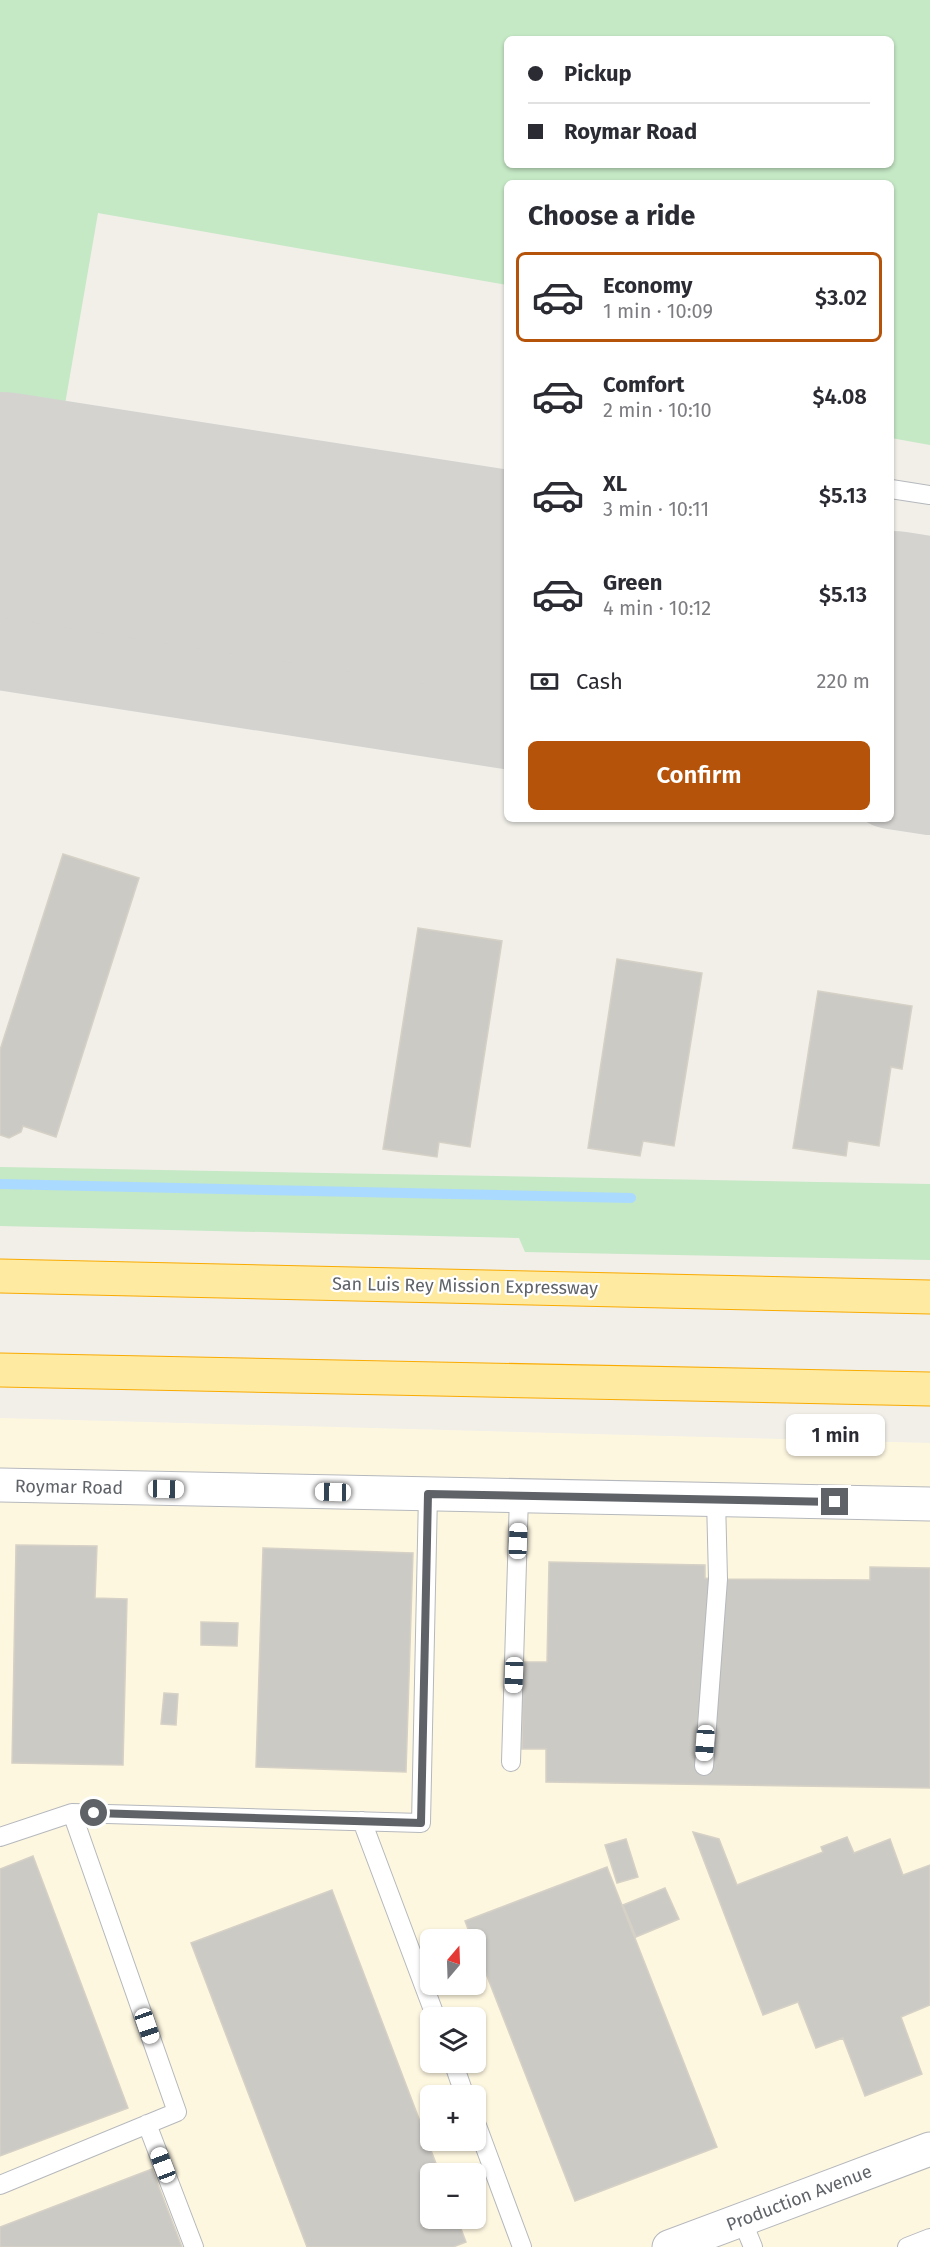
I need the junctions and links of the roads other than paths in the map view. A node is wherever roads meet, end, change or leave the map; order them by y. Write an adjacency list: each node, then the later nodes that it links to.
1 (894, 489): 2 (lane)
2 (930, 495)
3 (0, 1276): 4 (highway, San Luis Rey Mission Expressway)
4 (930, 1297)
5 (0, 1370): 6 (highway)
6 (930, 1389)
7 (0, 1485): 8 (street, Roymar Road)
8 (428, 1494): 9 (street, Roymar Road); 15 (lane)
9 (519, 1496): 10 (street, Roymar Road); 12 (lane)
10 (716, 1499): 11 (street, Roymar Road); 13 (lane)
11 (930, 1504)
12 (511, 1762)
13 (704, 1766)
14 (72, 1813): 15 (lane); 16 (lane); 18 (lane)
15 (362, 1821): 17 (lane)
16 (0, 1837)
17 (432, 2007)
18 (147, 2124): 21 (lane); 25 (lane)
19 (930, 2149): 22 (street, Production Avenue)
20 (486, 2150): 26 (lane)
21 (0, 2185)
22 (748, 2233): 24 (street, Production Avenue)
23 (930, 2238): 27 (lane)
24 (678, 2245)
25 (194, 2247)
26 (522, 2247)
27 (907, 2247)

